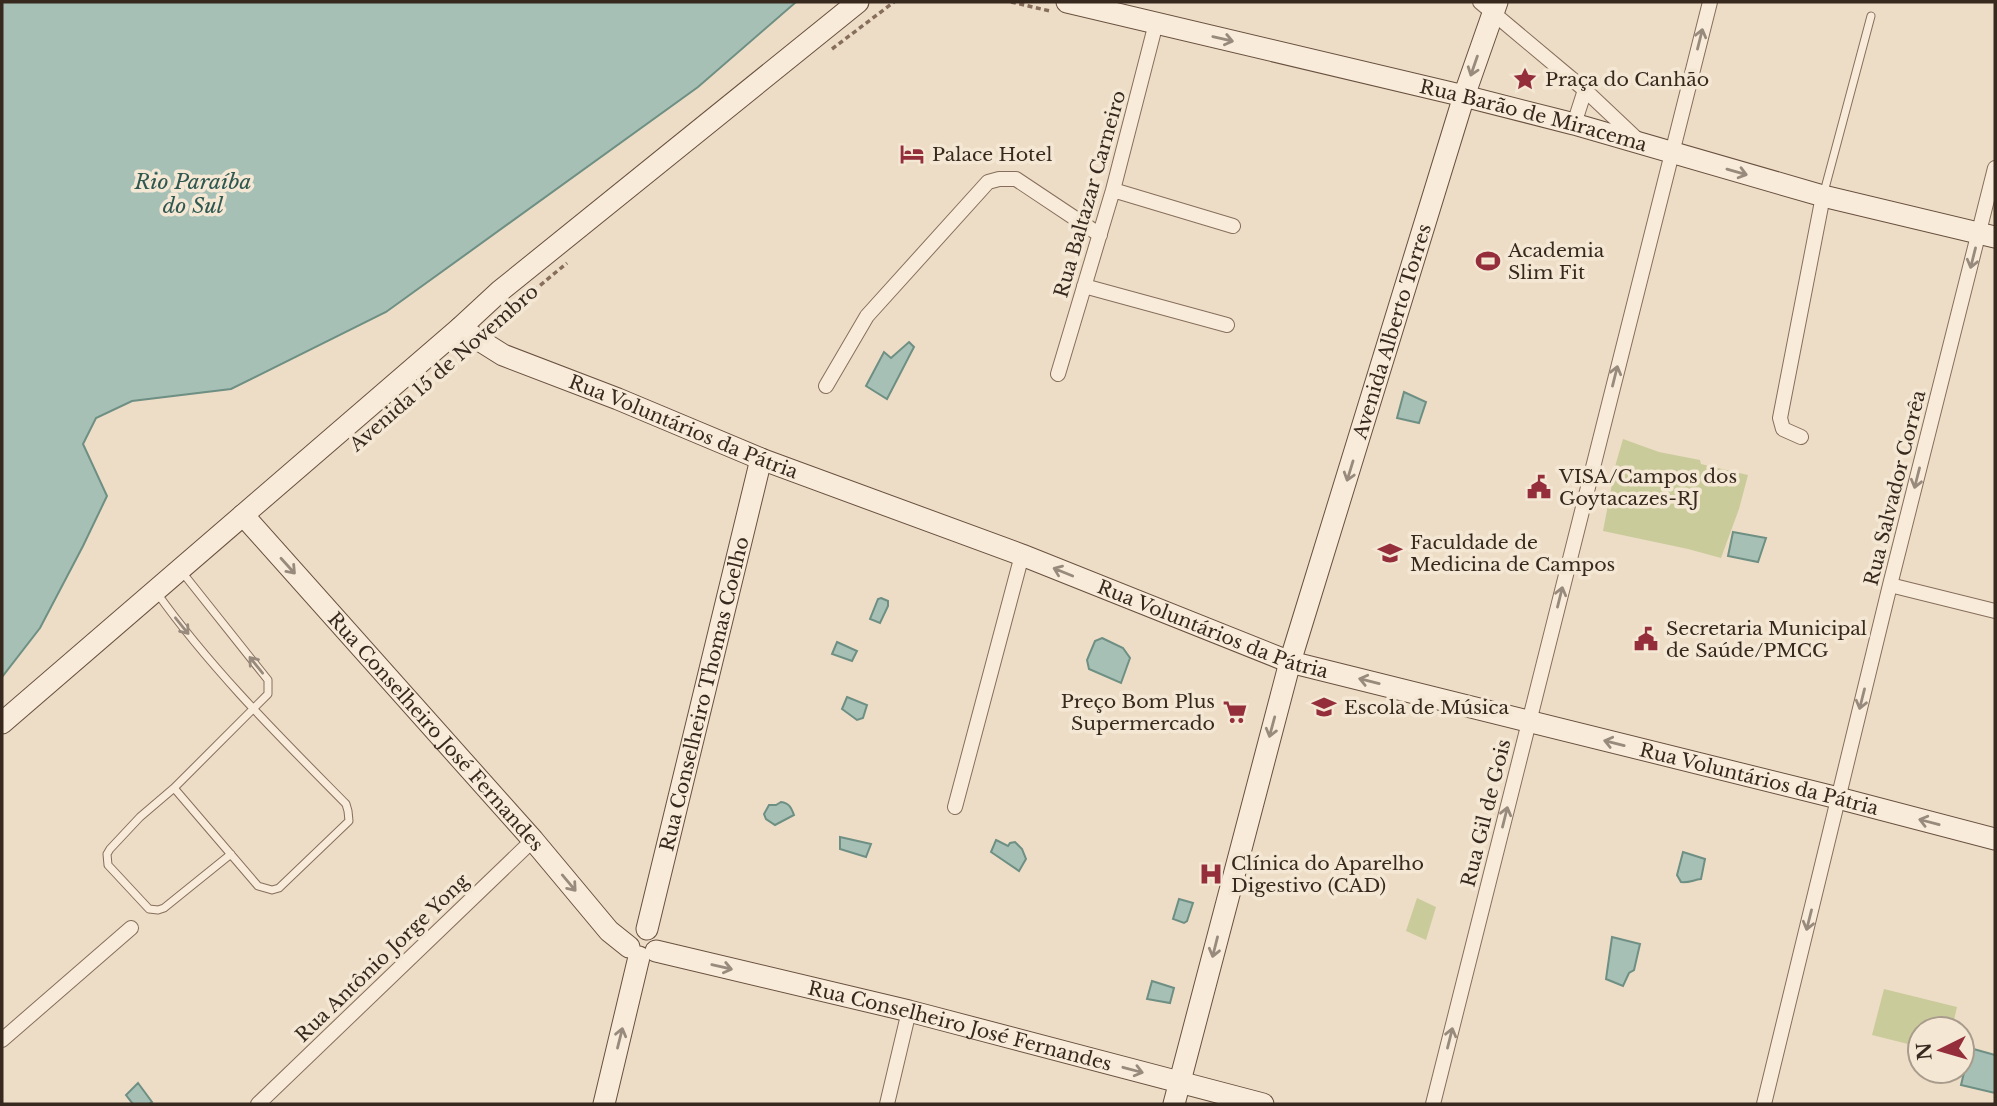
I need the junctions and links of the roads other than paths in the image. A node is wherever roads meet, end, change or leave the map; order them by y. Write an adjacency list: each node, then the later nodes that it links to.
1 (858, 2): 7 (main road, Avenida 15 de Novembro)
2 (876, 2): 7 (main road, Avenida 15 de Novembro)
3 (1067, 2): 8 (main road, Rua Barão de Miracema)
4 (1710, 2): 13 (street, Rua Gil de Gois, one-way to 4)
5 (1490, 5): 9 (street); 10 (main road, Avenida Alberto Torres, one-way to 10)
6 (1871, 16): 16 (lane)
7 (837, 19): 22 (main road, Avenida 15 de Novembro)
8 (1156, 23): 10 (main road, Rua Barão de Miracema, one-way to 10); 15 (street, Rua Baltazar Carneiro)
9 (1585, 90): 11 (street); 12 (street)
10 (1464, 96): 11 (main road, Rua Barão de Miracema); 33 (main road, Avenida Alberto Torres, one-way to 33)
11 (1574, 124): 12 (main road, Rua Barão de Miracema)
12 (1643, 144): 13 (main road, Rua Barão de Miracema)
13 (1671, 153): 16 (main road, Rua Barão de Miracema, one-way to 16); 35 (street, Rua Gil de Gois, one-way to 13)
14 (1995, 168): 19 (street, Rua Salvador Corrêa)
15 (1113, 190): 17 (street); 18 (street, Rua Baltazar Carneiro)
16 (1823, 196): 19 (main road, Rua Barão de Miracema); 25 (street)
17 (1233, 226)
18 (1100, 235): 20 (street, Rua Baltazar Carneiro); 24 (street)
19 (1987, 235): 30 (street, Rua Salvador Corrêa, one-way to 30)
20 (1084, 286): 21 (street); 23 (street, Rua Baltazar Carneiro)
21 (1227, 325)
22 (468, 334): 26 (main road, Rua Voluntários da Pátria); 27 (main road, Avenida 15 de Novembro)
23 (1058, 374)
24 (826, 386)
25 (1801, 437)
26 (761, 459): 28 (main road, Rua Voluntários da Pátria); 44 (main road, Rua Conselheiro Thomas Coelho)
27 (243, 515): 29 (main road, Avenida 15 de Novembro); 41 (main road, Rua Conselheiro José Fernandes, one-way to 41)
28 (1022, 555): 33 (main road, Rua Voluntários da Pátria, one-way to 28); 39 (street)
29 (179, 569): 31 (main road, Avenida 15 de Novembro); 34 (lane, one-way to 29)
30 (1890, 585): 32 (street); 38 (street, Rua Salvador Corrêa, one-way to 38)
31 (155, 589): 34 (lane, one-way to 34); 36 (main road, Avenida 15 de Novembro)
32 (1995, 611)
33 (1290, 662): 35 (main road, Rua Voluntários da Pátria, one-way to 33); 47 (main road, Avenida Alberto Torres, one-way to 47)
34 (254, 710): 37 (lane); 42 (lane)
35 (1529, 722): 38 (main road, Rua Voluntários da Pátria, one-way to 35); 53 (street, Rua Gil de Gois, one-way to 35)
36 (2, 723)
37 (174, 788): 42 (lane); 42 (lane)
38 (1838, 798): 40 (main road, Rua Voluntários da Pátria, one-way to 38); 54 (street, Rua Salvador Corrêa, one-way to 54)
39 (955, 807)
40 (1995, 839)
41 (533, 840): 44 (main road, Rua Conselheiro José Fernandes, one-way to 44); 48 (street, Rua Antônio Jorge Yong)
42 (231, 854)
43 (131, 929): 46 (street)
44 (641, 952): 45 (main road, Rua Conselheiro José Fernandes, one-way to 45); 49 (main road, one-way to 44)
45 (909, 1011): 47 (main road, Rua Conselheiro José Fernandes, one-way to 47); 50 (street)
46 (2, 1040)
47 (1180, 1082): 51 (main road, Avenida Alberto Torres); 52 (main road, Rua Conselheiro José Fernandes)
48 (258, 1104)
49 (604, 1104)
50 (887, 1104)
51 (1174, 1104)
52 (1263, 1104)
53 (1433, 1104)
54 (1764, 1104)

